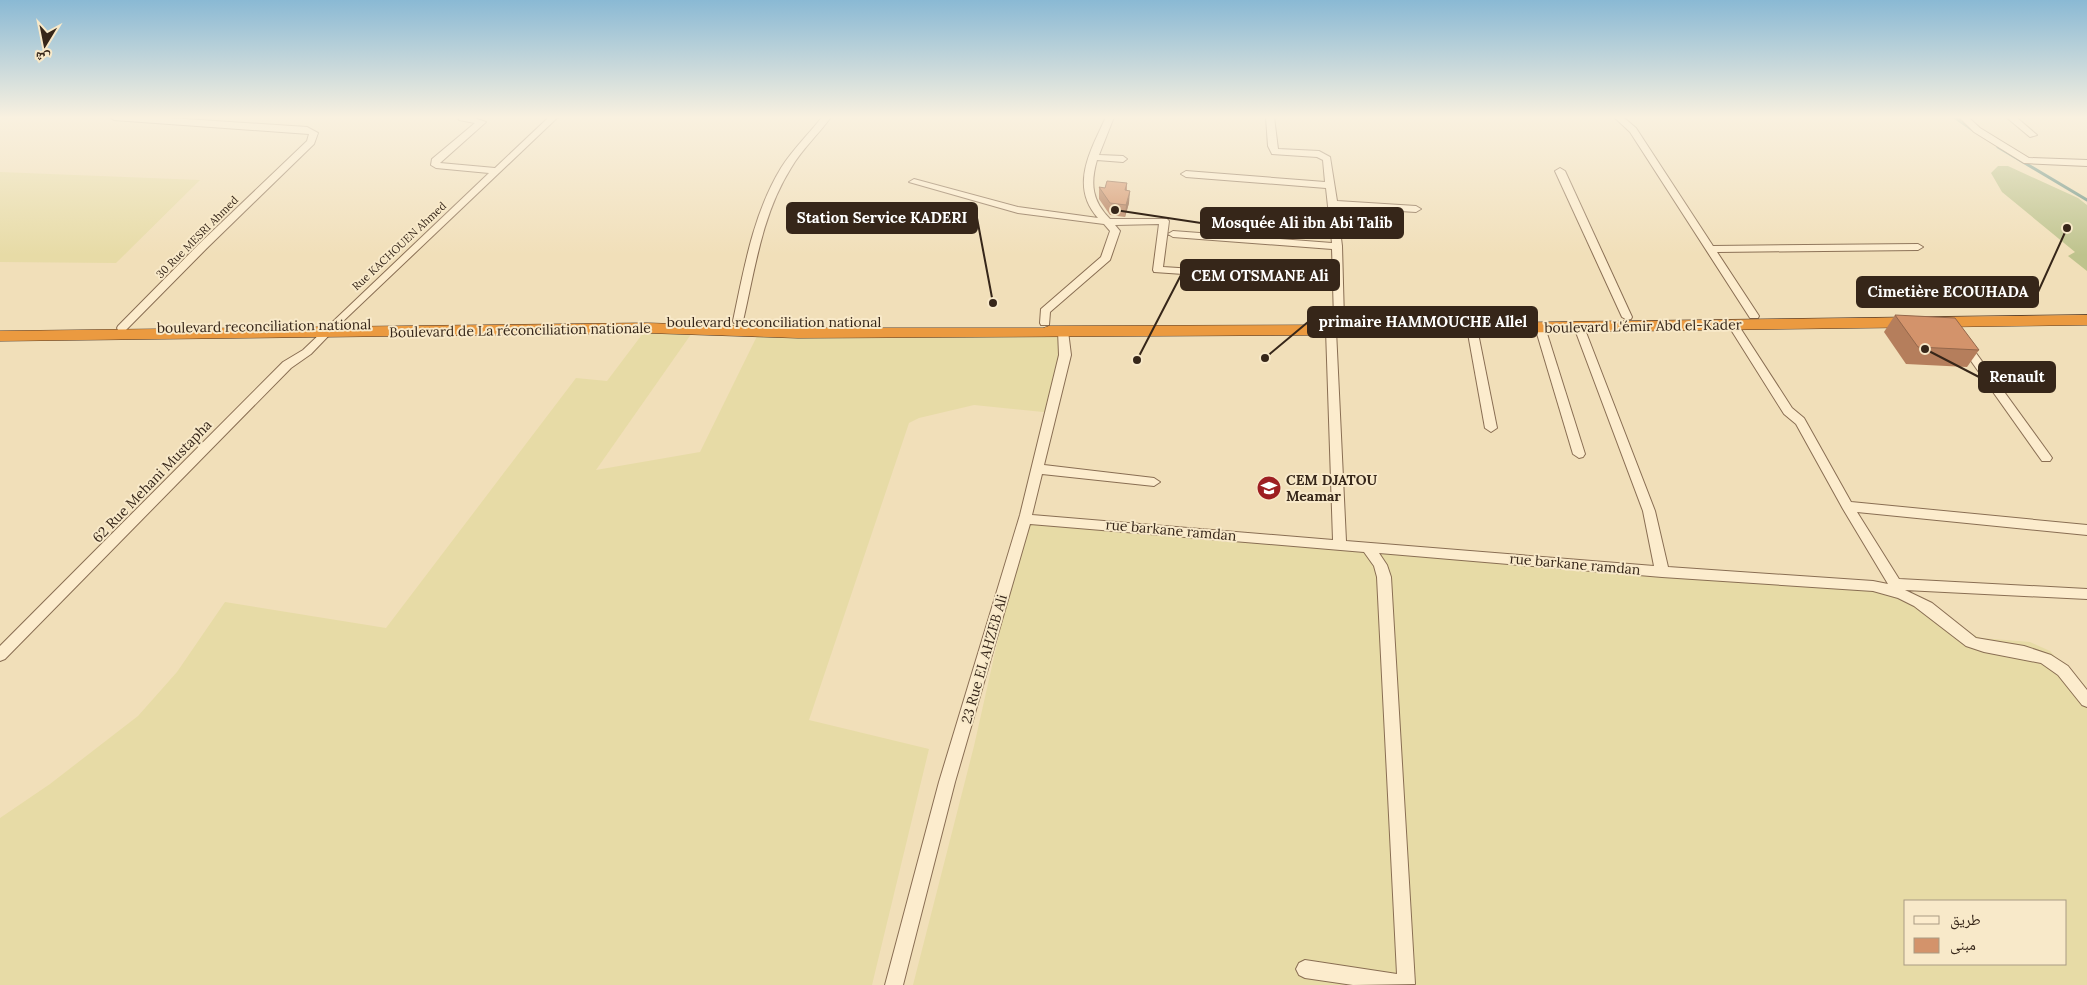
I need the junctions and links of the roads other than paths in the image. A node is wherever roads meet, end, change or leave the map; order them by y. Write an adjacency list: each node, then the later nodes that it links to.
1 (289, 163): 31 (street, 30 Rue MESRI Ahmed)
2 (436, 163): 10 (street)
3 (506, 163): 10 (street, Rue KACHOUEN Ahmed)
4 (790, 163): 27 (street)
5 (1093, 163): 17 (street)
6 (1327, 163): 14 (street)
7 (1654, 163): 21 (street)
8 (2066, 163): 9 (street)
9 (2087, 164)
10 (498, 171): 35 (street, Rue KACHOUEN Ahmed)
11 (1560, 171): 25 (street)
12 (1186, 174): 14 (street)
13 (914, 182): 17 (street)
14 (1329, 185): 15 (street)
15 (1331, 204): 16 (street); 19 (street)
16 (1416, 209)
17 (1107, 222): 22 (street); 32 (street)
18 (1173, 234): 19 (street)
19 (1336, 246): 22 (street)
20 (1918, 247): 21 (street)
21 (1710, 249): 24 (street)
22 (1337, 282): 28 (street)
23 (2087, 311): 24 (highway)
24 (1754, 316): 25 (highway)
25 (1627, 317): 28 (highway)
26 (2087, 320): 37 (highway, boulevard L'émir Abd el-Kader)
27 (738, 321): 32 (highway, boulevard reconciliation national); 35 (highway, boulevard reconciliation national)
28 (1335, 325): 32 (highway, boulevard L'émir Abd el-Kader); 33 (highway, boulevard L'émir Abd el-Kader); 47 (street)
29 (1733, 325): 30 (highway, boulevard L'émir Abd el-Kader); 37 (highway, boulevard L'émir Abd el-Kader); 44 (street)
30 (1579, 327): 34 (highway, boulevard L'émir Abd el-Kader); 49 (street)
31 (122, 328): 35 (highway, boulevard reconciliation national); 36 (highway, boulevard reconciliation national)
32 (1048, 328): 35 (highway, Boulevard de La réconciliation nationale); 42 (street, 23 Rue EL AHZEB Ali)
33 (1472, 328): 34 (highway, boulevard L'émir Abd el-Kader); 39 (street)
34 (1540, 328): 40 (street)
35 (330, 329): 38 (highway, Boulevard de La réconciliation nationale); 51 (street, 62 Rue Mehani Mustapha)
36 (0, 330)
37 (1954, 330): 41 (street)
38 (0, 336)
39 (1491, 428)
40 (1579, 454)
41 (2046, 458)
42 (1038, 469): 43 (street); 45 (street, 23 Rue EL AHZEB Ali)
43 (1154, 482)
44 (1847, 506): 46 (street); 50 (street)
45 (1025, 519): 47 (street, rue barkane ramdan); 54 (street, 23 Rue EL AHZEB Ali)
46 (2087, 530)
47 (1340, 544): 48 (street, rue barkane ramdan)
48 (1367, 546): 49 (street, rue barkane ramdan); 53 (street)
49 (1662, 572): 52 (street, rue barkane ramdan)
50 (2087, 594)
51 (0, 655)
52 (2087, 701)
53 (1305, 969)
54 (894, 985)

